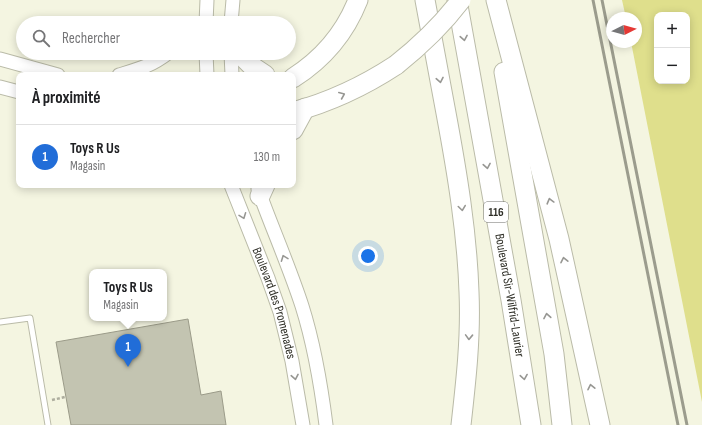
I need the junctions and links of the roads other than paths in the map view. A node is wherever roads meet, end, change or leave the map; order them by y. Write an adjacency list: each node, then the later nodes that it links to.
1 (207, 0): 9 (street)
2 (233, 0): 10 (street)
3 (358, 0): 21 (highway)
4 (425, 0): 33 (highway, one-way to 33)
5 (457, 0): 34 (highway, Boulevard Sir-Wilfrid-Laurier / 116, one-way to 34)
6 (460, 0): 24 (highway, one-way to 6, bridge)
7 (491, 0): 29 (highway, 116, one-way to 7)
8 (496, 0): 37 (highway, one-way to 8)
9 (204, 16)
10 (232, 16)
11 (0, 58): 16 (street)
12 (158, 60): 17 (street)
13 (206, 60): 18 (street)
14 (231, 60): 19 (street)
15 (246, 60): 20 (highway)
16 (48, 72)
17 (133, 72)
18 (207, 72)
19 (232, 72)
20 (260, 72)
21 (296, 76)
22 (0, 87): 23 (street)
23 (16, 91)
24 (299, 110): 25 (highway)
25 (296, 120)
26 (232, 188): 31 (street, Boulevard des Promenades, one-way to 31)
27 (261, 188): 32 (street, Boulevard des Promenades, one-way to 27)
28 (0, 322): 30 (lane)
29 (554, 354): 35 (highway, 116); 36 (highway)
30 (48, 425)
31 (303, 425)
32 (326, 425)
33 (461, 425)
34 (531, 425)
35 (562, 425)
36 (571, 425)
37 (600, 425)

